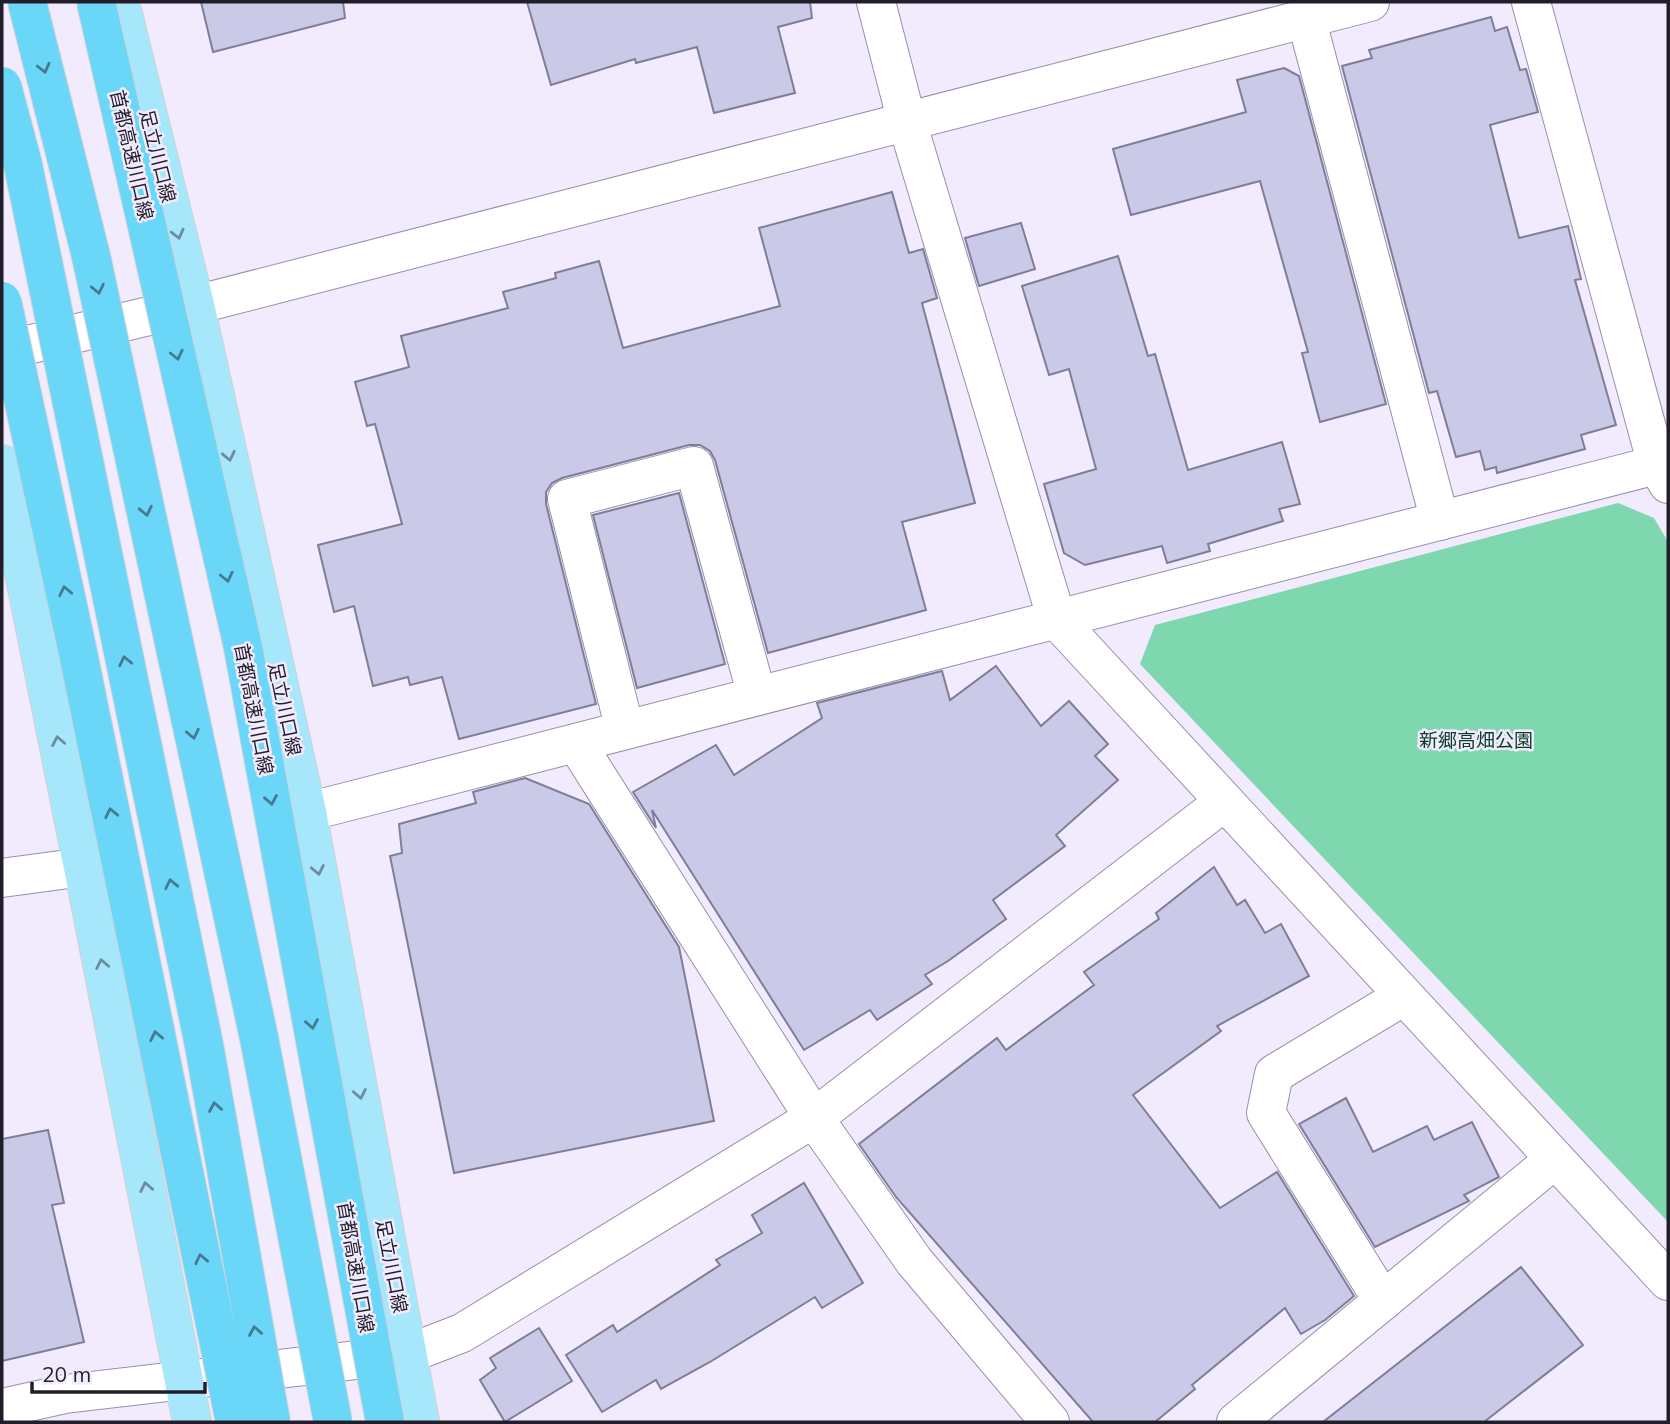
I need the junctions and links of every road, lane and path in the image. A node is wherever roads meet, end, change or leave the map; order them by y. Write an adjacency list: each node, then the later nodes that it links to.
1 (27, 2): 35 (highway, one-way to 35, bridge)
2 (96, 2): 36 (highway, 首都高速川口線, one-way to 36, bridge)
3 (120, 2): 11 (main road, 足立川口線, one-way to 11)
4 (876, 2): 9 (street)
5 (1370, 2): 7 (street)
6 (1531, 2): 14 (street)
7 (1306, 18): 9 (street); 15 (street)
8 (2, 86): 34 (highway, one-way to 8, bridge)
9 (907, 122): 11 (street); 16 (street)
10 (2, 302): 33 (highway, one-way to 10, bridge)
11 (195, 305): 12 (street); 21 (main road, 足立川口線, one-way to 21)
12 (2, 351)
13 (2, 464): 22 (main road, one-way to 13)
14 (1664, 470): 15 (street)
15 (1440, 521): 16 (street)
16 (1056, 620): 17 (street); 20 (street)
17 (757, 696): 18 (street); 18 (street)
18 (625, 730): 19 (street)
19 (576, 743): 21 (street); 25 (street)
20 (1224, 802): 24 (street); 25 (street)
21 (307, 812): 29 (main road, 足立川口線, one-way to 29)
22 (83, 867): 23 (street); 30 (main road, one-way to 22)
23 (2, 878)
24 (1404, 996): 26 (street); 28 (street)
25 (814, 1118): 29 (street); 38 (street)
26 (1555, 1159): 27 (street); 28 (street)
27 (1668, 1281)
28 (1383, 1301): 39 (street)
29 (408, 1354): 30 (street); 37 (main road, 足立川口線)
30 (184, 1379): 31 (street); 32 (main road)
31 (2, 1408)
32 (192, 1422)
33 (234, 1422)
34 (271, 1422)
35 (333, 1422)
36 (385, 1422)
37 (420, 1422)
38 (1050, 1422)
39 (1236, 1422)

